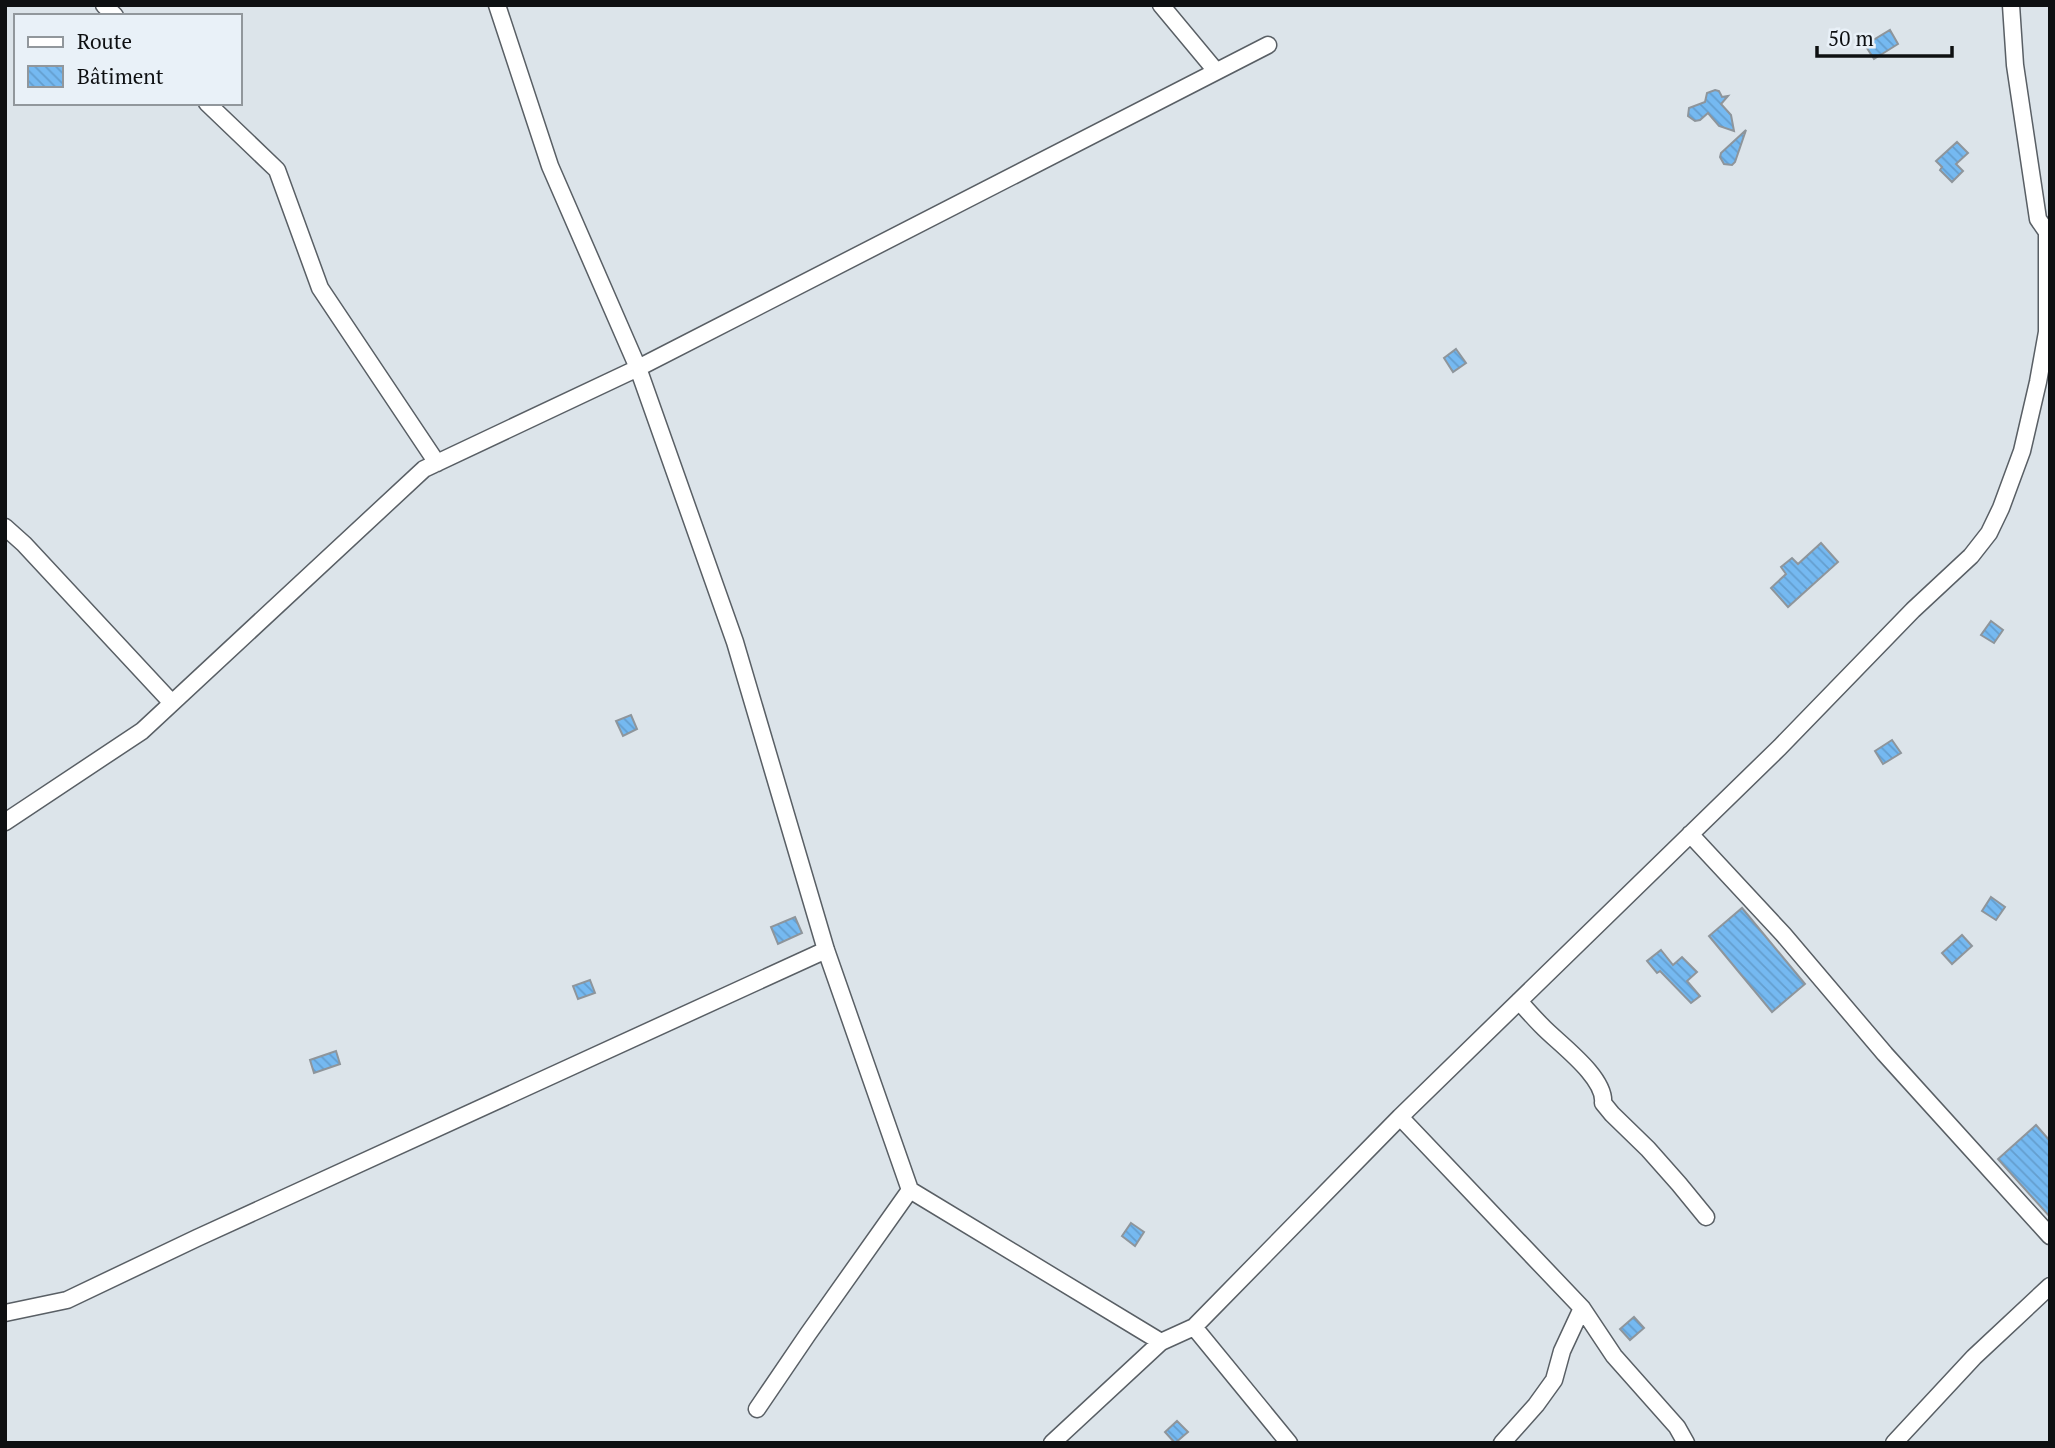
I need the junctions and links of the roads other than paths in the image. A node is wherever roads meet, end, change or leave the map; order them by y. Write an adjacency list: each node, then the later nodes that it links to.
1 (497, 5): 8 (street)
2 (1161, 5): 5 (street)
3 (2011, 5): 7 (street)
4 (1268, 45): 5 (street)
5 (1216, 71): 8 (street)
6 (209, 105): 9 (street)
7 (2048, 231): 13 (street)
8 (638, 368): 9 (street); 14 (street)
9 (437, 463): 11 (street)
10 (5, 527): 11 (street)
11 (172, 703): 12 (street)
12 (5, 822)
13 (1690, 834): 15 (street); 19 (street)
14 (826, 950): 17 (street); 22 (street)
15 (1519, 1001): 16 (street); 18 (street)
16 (1400, 1117): 21 (street); 23 (street)
17 (911, 1190): 24 (street); 25 (street)
18 (1706, 1217)
19 (2050, 1236)
20 (2050, 1286): 30 (street)
21 (1582, 1308): 28 (street); 29 (street)
22 (5, 1313)
23 (1194, 1327): 24 (street); 27 (street)
24 (1161, 1342): 26 (street)
25 (757, 1409)
26 (1052, 1443)
27 (1289, 1443)
28 (1502, 1443)
29 (1686, 1443)
30 (1894, 1443)

